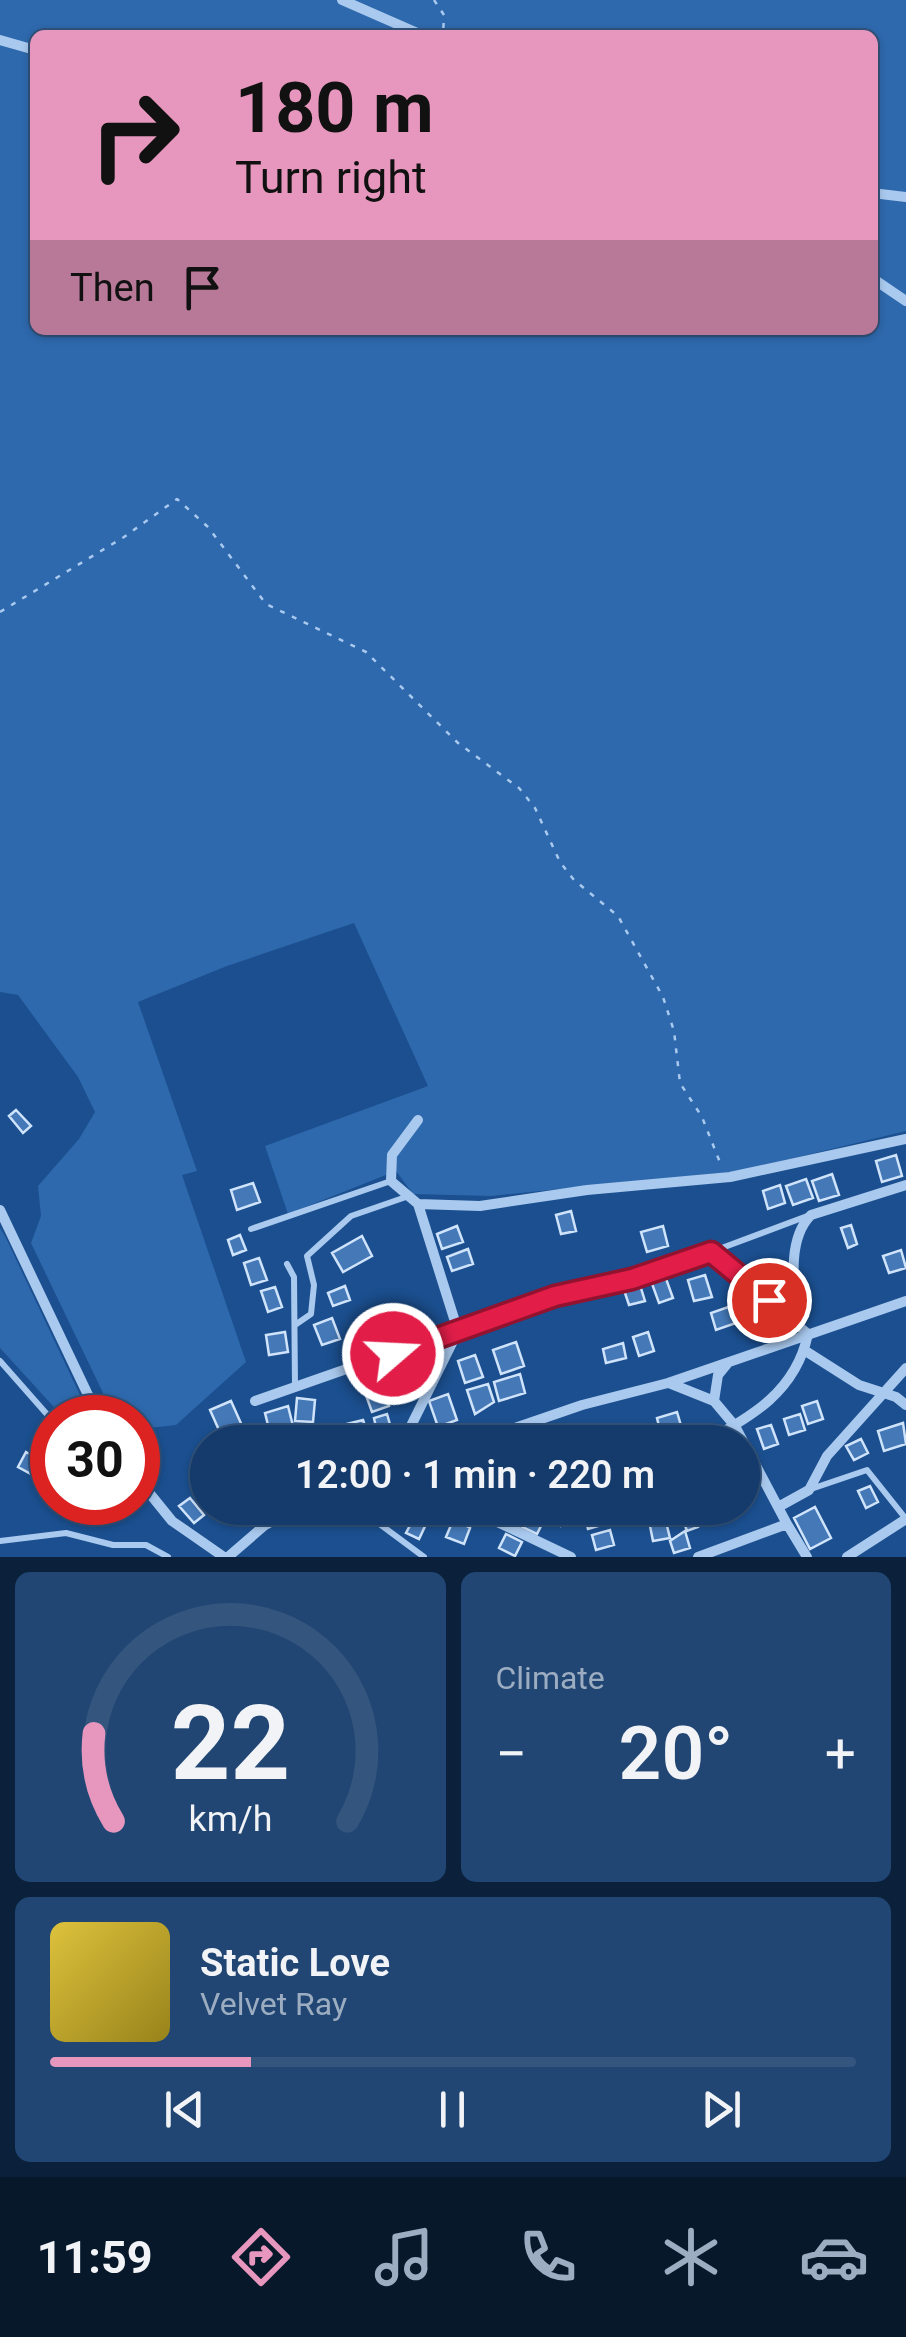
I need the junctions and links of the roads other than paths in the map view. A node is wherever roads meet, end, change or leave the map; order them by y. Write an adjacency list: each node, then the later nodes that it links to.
1 (342, 0): 2 (street)
2 (411, 30)
3 (0, 40): 4 (street)
4 (30, 49)
5 (878, 194): 6 (street)
6 (906, 197)
7 (878, 282): 8 (street)
8 (906, 300)
9 (418, 1120): 11 (street)
10 (906, 1139): 14 (street)
11 (391, 1180): 13 (street); 17 (lane)
12 (906, 1185): 16 (street)
13 (406, 1198): 14 (street); 21 (lane)
14 (418, 1204): 23 (street)
15 (0, 1210): 32 (street)
16 (812, 1215): 18 (lane); 22 (street)
17 (250, 1229)
18 (711, 1252): 22 (street); 23 (street)
19 (287, 1264): 21 (lane)
20 (906, 1301): 24 (street)
21 (294, 1325): 30 (lane)
22 (798, 1325): 24 (street)
23 (458, 1331): 30 (street); 37 (street)
24 (808, 1334): 25 (street); 27 (street)
25 (804, 1350): 33 (street); 40 (street)
26 (0, 1361): 31 (lane)
27 (728, 1362): 29 (street); 35 (street)
28 (906, 1368): 33 (street)
29 (668, 1383): 35 (street); 38 (street)
30 (295, 1388): 34 (street)
31 (30, 1395)
32 (88, 1395)
33 (882, 1395): 36 (street); 42 (street)
34 (254, 1401)
35 (714, 1401): 39 (street)
36 (906, 1405)
37 (411, 1425)
38 (524, 1425)
39 (734, 1425)
40 (737, 1425)
41 (760, 1470): 44 (street)
42 (810, 1490): 44 (street); 45 (lane)
43 (160, 1506): 53 (street)
44 (780, 1506): 46 (street)
45 (906, 1519): 57 (street)
46 (788, 1524): 55 (street); 56 (street)
47 (264, 1525): 53 (street)
48 (381, 1525): 51 (lane)
49 (507, 1525): 54 (street)
50 (0, 1540): 52 (lane)
51 (424, 1556)
52 (168, 1557)
53 (226, 1557)
54 (570, 1557)
55 (698, 1557)
56 (807, 1557)
57 (847, 1557)

